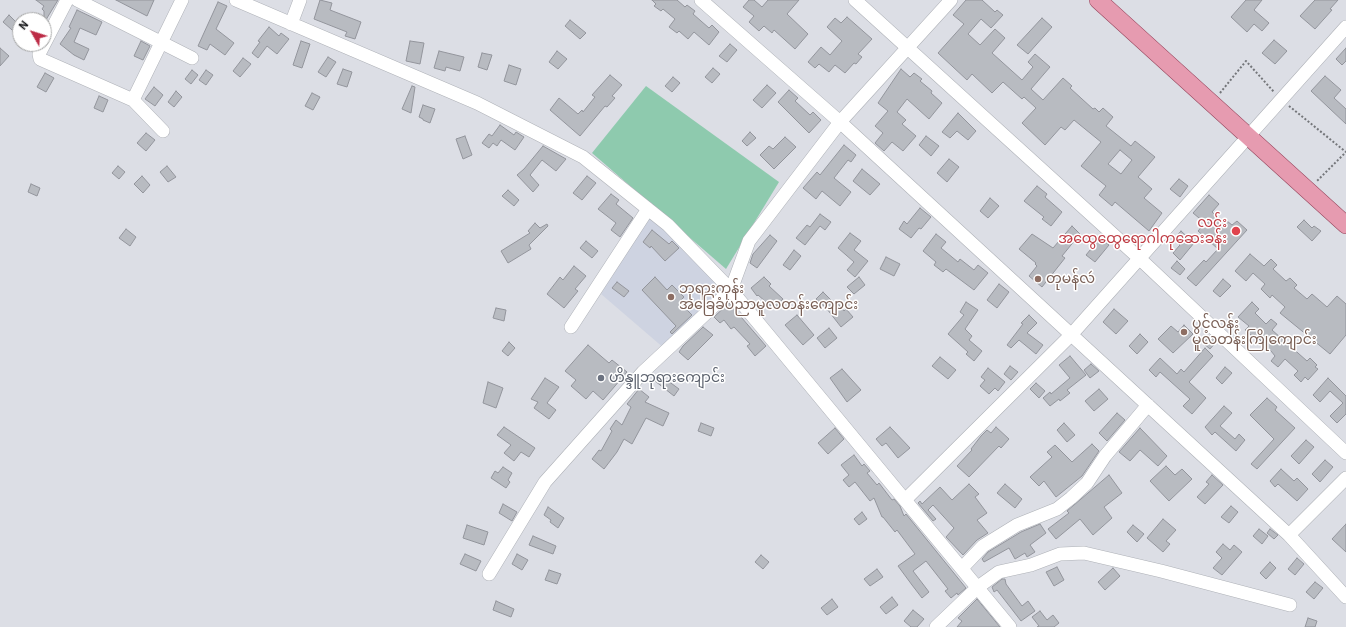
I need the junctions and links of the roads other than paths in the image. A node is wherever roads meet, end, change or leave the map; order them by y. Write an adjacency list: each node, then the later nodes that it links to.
1 (68, 0): 15 (street)
2 (78, 0): 12 (street)
3 (182, 0): 12 (street)
4 (236, 0): 10 (street)
5 (300, 0): 10 (street)
6 (701, 0): 16 (street)
7 (855, 0): 13 (street)
8 (951, 0): 13 (street)
9 (1098, 0): 18 (main road)
10 (291, 24): 19 (street)
11 (1346, 27): 18 (street)
12 (161, 42): 14 (street); 15 (street)
13 (909, 47): 16 (street); 21 (street)
14 (192, 58)
15 (133, 100): 17 (street)
16 (840, 122): 22 (street); 24 (street)
17 (163, 131)
18 (1250, 136): 20 (main road); 21 (street)
19 (648, 209): 22 (street); 23 (street)
20 (1346, 225)
21 (1139, 258): 24 (street); 26 (street)
22 (731, 290): 28 (street); 31 (street)
23 (572, 327)
24 (1071, 335): 25 (street); 28 (street)
25 (1148, 405): 29 (street); 30 (street)
26 (1346, 453)
27 (1346, 478): 29 (street)
28 (905, 500): 30 (street)
29 (1289, 535): 33 (street)
30 (962, 568): 32 (street)
31 (489, 574)
32 (978, 587): 34 (street); 35 (street); 36 (street)
33 (1346, 597)
34 (1290, 606)
35 (936, 627)
36 (1010, 627)

